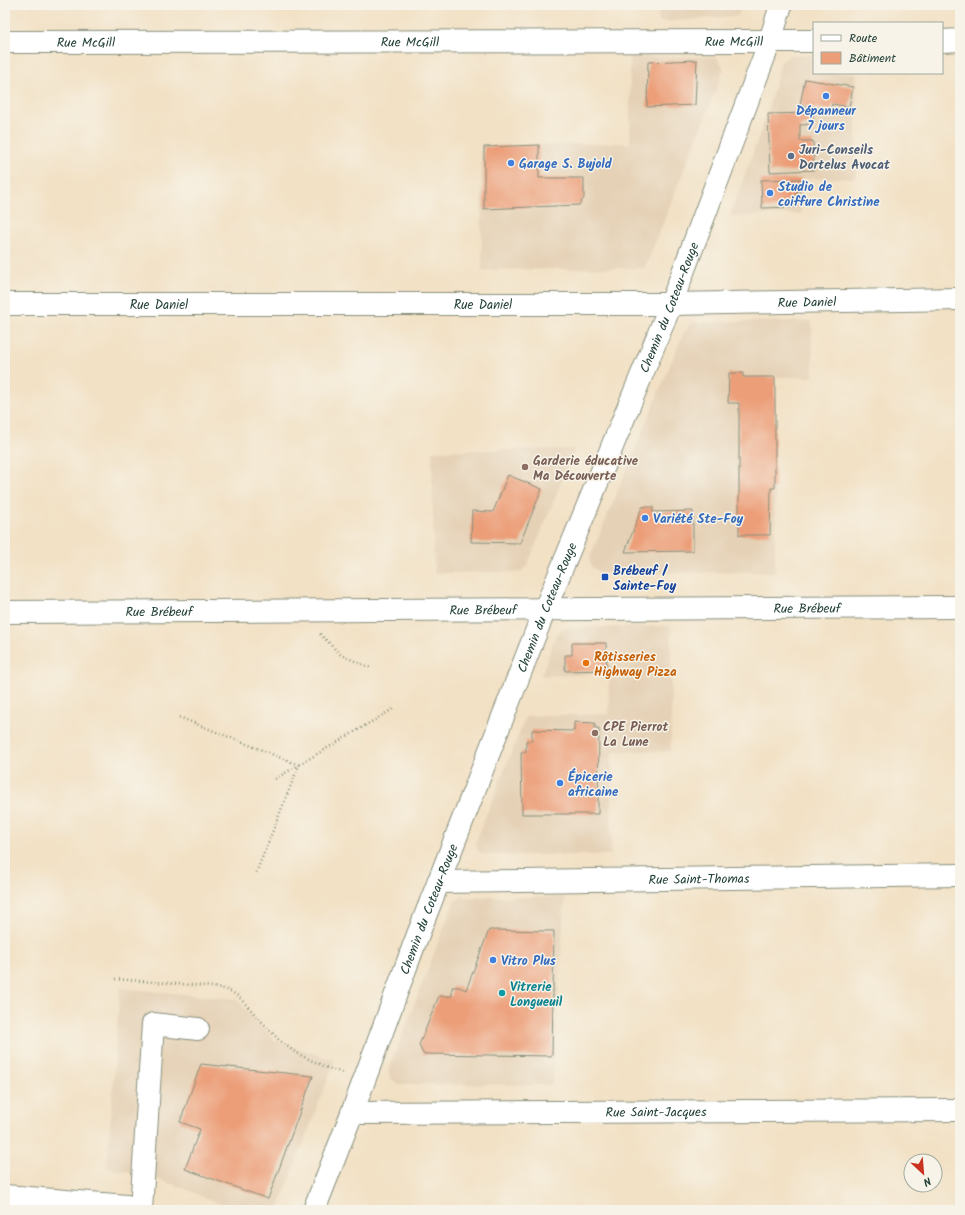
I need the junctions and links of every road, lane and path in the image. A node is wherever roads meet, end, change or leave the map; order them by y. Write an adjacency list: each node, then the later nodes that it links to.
1 (781, 5): 4 (street, Chemin du Coteau-Rouge)
2 (943, 40): 3 (street)
3 (960, 40)
4 (770, 41): 5 (street, Rue McGill); 6 (street, Rue McGill); 9 (street, Chemin du Coteau-Rouge)
5 (813, 41)
6 (5, 42)
7 (960, 299): 9 (street, Rue Daniel)
8 (5, 304): 9 (street, Rue Daniel)
9 (671, 304): 11 (street, Chemin du Coteau-Rouge)
10 (960, 607): 11 (street, Rue Brébeuf)
11 (545, 609): 12 (street, Rue Brébeuf); 21 (street, Chemin du Coteau-Rouge)
12 (298, 610): 13 (street, Rue Brébeuf); 14 (path)
13 (5, 612)
14 (370, 668)
15 (393, 709): 17 (path)
16 (179, 717): 17 (path)
17 (299, 765): 18 (path); 19 (path)
18 (276, 779)
19 (256, 873)
20 (960, 875): 21 (street, Rue Saint-Thomas)
21 (438, 882): 24 (street, Chemin du Coteau-Rouge)
22 (115, 979): 24 (path)
23 (198, 1029): 28 (street)
24 (364, 1080): 26 (street, Chemin du Coteau-Rouge)
25 (960, 1110): 26 (street, Rue Saint-Jacques)
26 (352, 1113): 29 (street, Chemin du Coteau-Rouge)
27 (5, 1196): 28 (street)
28 (139, 1210)
29 (314, 1210)

